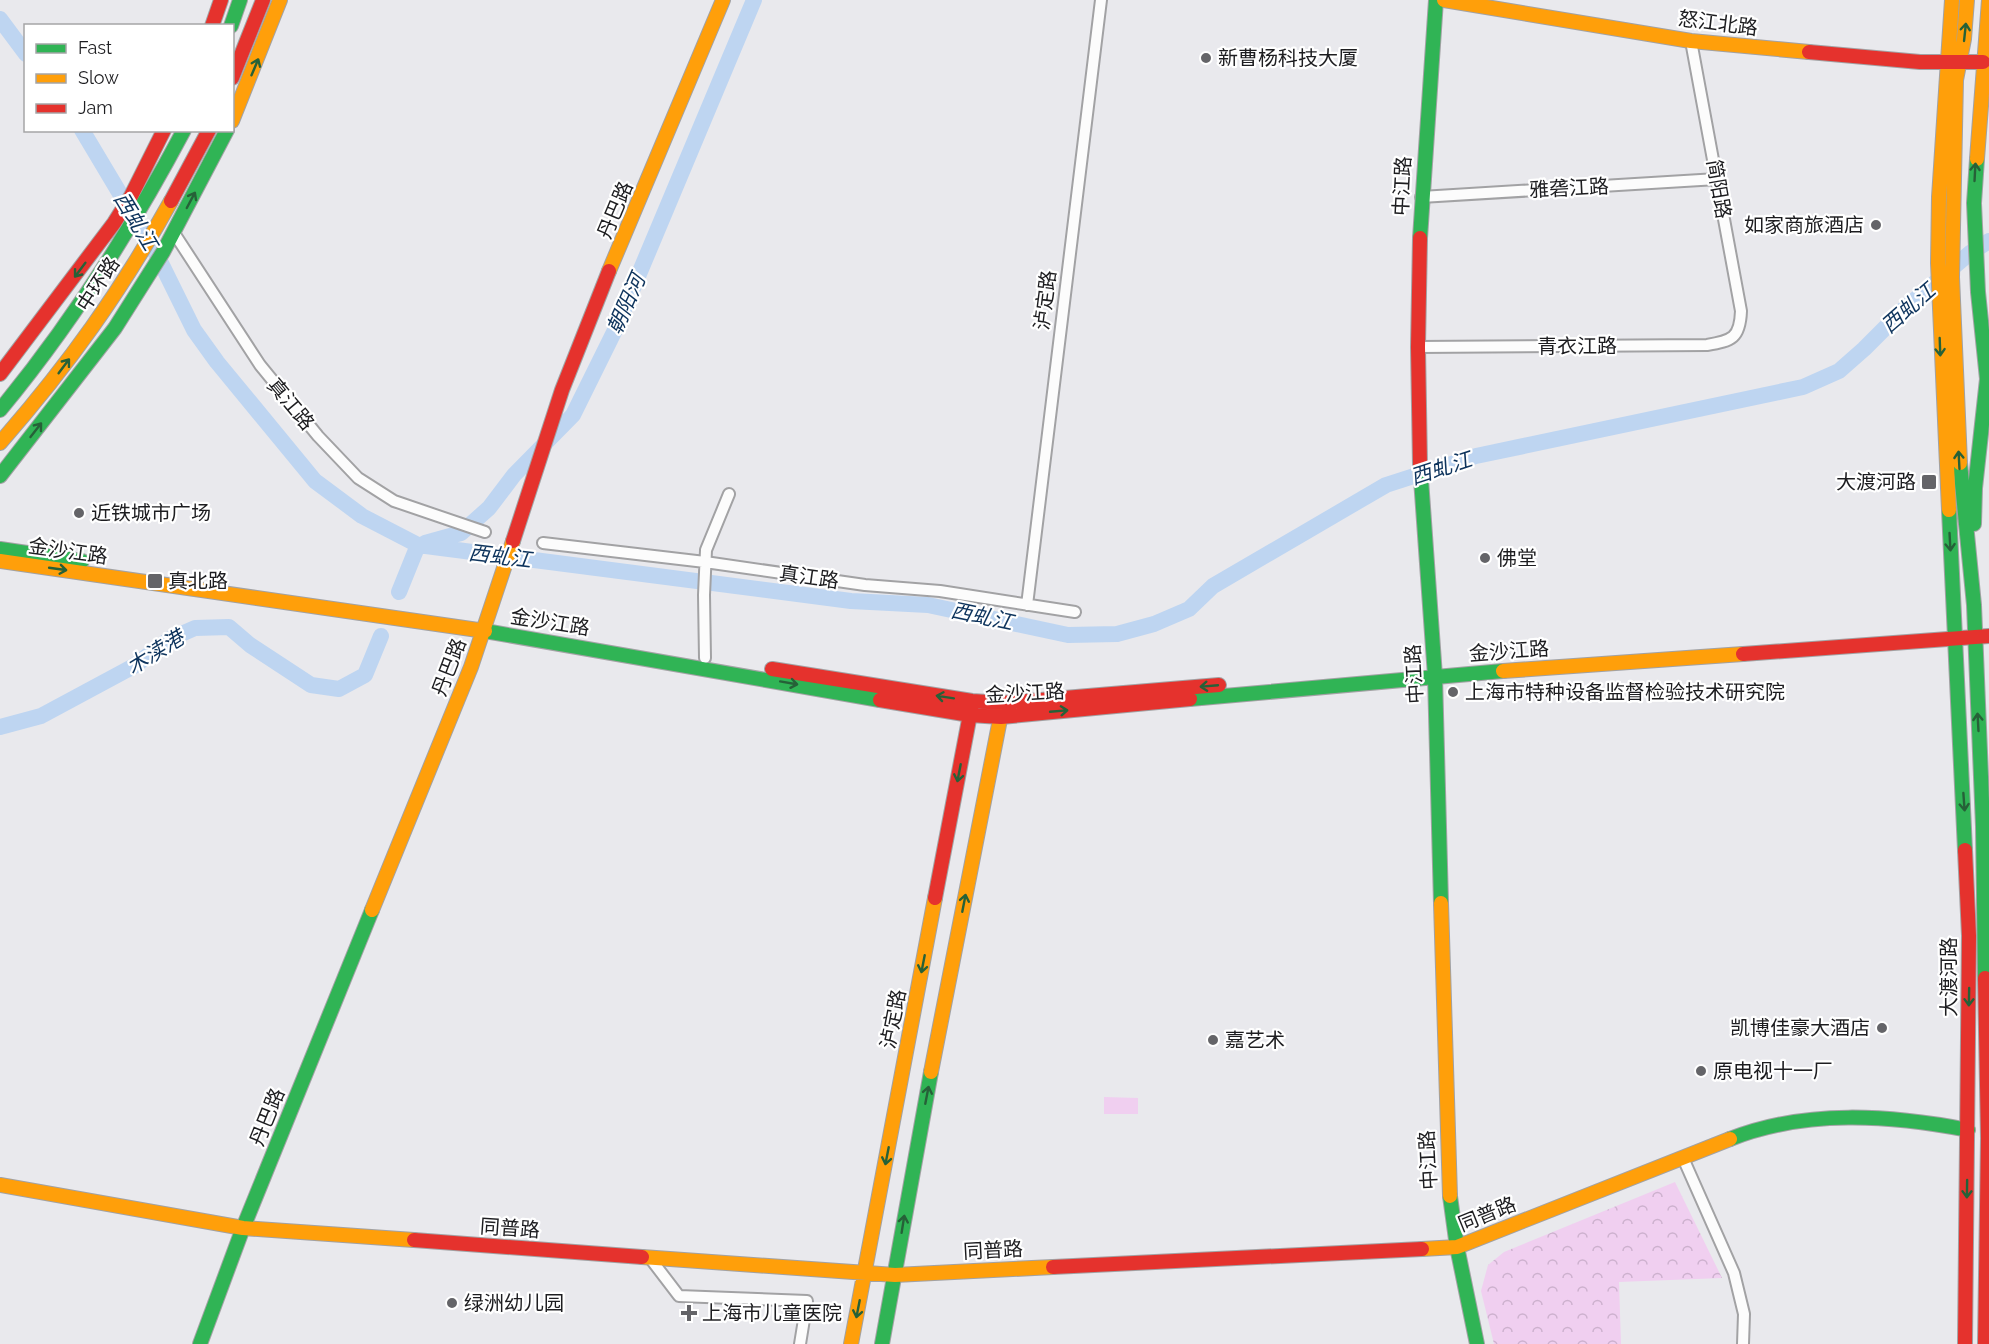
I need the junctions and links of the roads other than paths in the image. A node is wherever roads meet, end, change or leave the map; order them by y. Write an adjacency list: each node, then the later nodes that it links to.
1 (221, 0): 12 (main road)
2 (240, 0): 13 (main road)
3 (263, 0): 17 (main road)
4 (280, 0): 18 (main road, one-way to 4)
5 (723, 0): 41 (main road, 丹巴路)
6 (1101, 0): 39 (street, 泸定路)
7 (1436, 0): 24 (main road, 中江路)
8 (1444, 0): 14 (main road, 怒江北路)
9 (1952, 0): 16 (main road, 大渡河路)
10 (1967, 0): 16 (main road, 大渡河路, one-way to 10)
11 (1989, 0): 15 (main road, 大渡河路)
12 (213, 24)
13 (232, 24)
14 (1691, 41): 16 (main road, 怒江北路); 23 (street, 简阳路)
15 (1986, 62): 16 (main road, 怒江北路); 36 (main road, 大渡河路, one-way to 15)
16 (1953, 63): 36 (main road, 大渡河路, one-way to 16); 43 (main road, 大渡河路, one-way to 43)
17 (234, 73)
18 (234, 116)
19 (163, 132): 28 (main road, one-way to 28)
20 (183, 132): 29 (main road, 中环路)
21 (207, 132): 30 (main road, 中环路, one-way to 21)
22 (226, 132): 25 (main road, one-way to 22)
23 (1717, 179): 24 (street, 雅砻江路); 26 (street, 简阳路)
24 (1421, 196): 27 (main road, 中江路)
25 (174, 233): 31 (main road, one-way to 25); 33 (street, 真江路)
26 (1735, 336): 27 (street, 青衣江路)
27 (1418, 346): 45 (main road, 中江路)
28 (0, 374)
29 (0, 410)
30 (0, 444)
31 (0, 476)
32 (729, 494): 38 (street)
33 (486, 532)
34 (543, 543): 38 (street, 真江路)
35 (0, 549): 41 (main road, 金沙江路)
36 (1971, 560): 42 (main road, 大渡河路)
37 (0, 561): 41 (main road, 金沙江路, one-way to 41)
38 (705, 564): 39 (street, 真江路); 44 (street)
39 (1027, 605): 40 (street, 真江路)
40 (1075, 612)
41 (484, 626): 44 (main road, 金沙江路); 46 (main road, 金沙江路, one-way to 46); 52 (main road, 丹巴路)
42 (1982, 633): 43 (main road, 金沙江路); 49 (main road, 大渡河路, one-way to 42)
43 (1954, 634): 45 (main road, 金沙江路); 48 (main road, 大渡河路, one-way to 48)
44 (705, 658): 46 (main road, 金沙江路, one-way to 44)
45 (1435, 671): 47 (main road, 金沙江路); 53 (main road, 中江路)
46 (971, 708): 47 (main road, 金沙江路); 55 (main road, 泸定路, one-way to 55)
47 (1002, 710): 56 (main road, one-way to 47)
48 (1968, 1130): 49 (street); 50 (main road, 同普路); 63 (main road, 大渡河路, one-way to 63)
49 (1989, 1138): 64 (main road, 大渡河路)
50 (1683, 1158): 53 (main road, 同普路); 62 (street)
51 (0, 1185): 52 (main road, 同普路)
52 (243, 1228): 54 (main road, 同普路); 57 (main road, 丹巴路)
53 (1457, 1247): 56 (main road, 同普路); 61 (main road, 中江路)
54 (650, 1258): 55 (main road, 同普路); 58 (street)
55 (864, 1274): 56 (main road, 同普路); 59 (main road, 泸定路, one-way to 59)
56 (895, 1275): 60 (main road)
57 (200, 1344)
58 (800, 1344)
59 (851, 1344)
60 (882, 1344)
61 (1477, 1344)
62 (1743, 1344)
63 (1965, 1344)
64 (1985, 1344)

